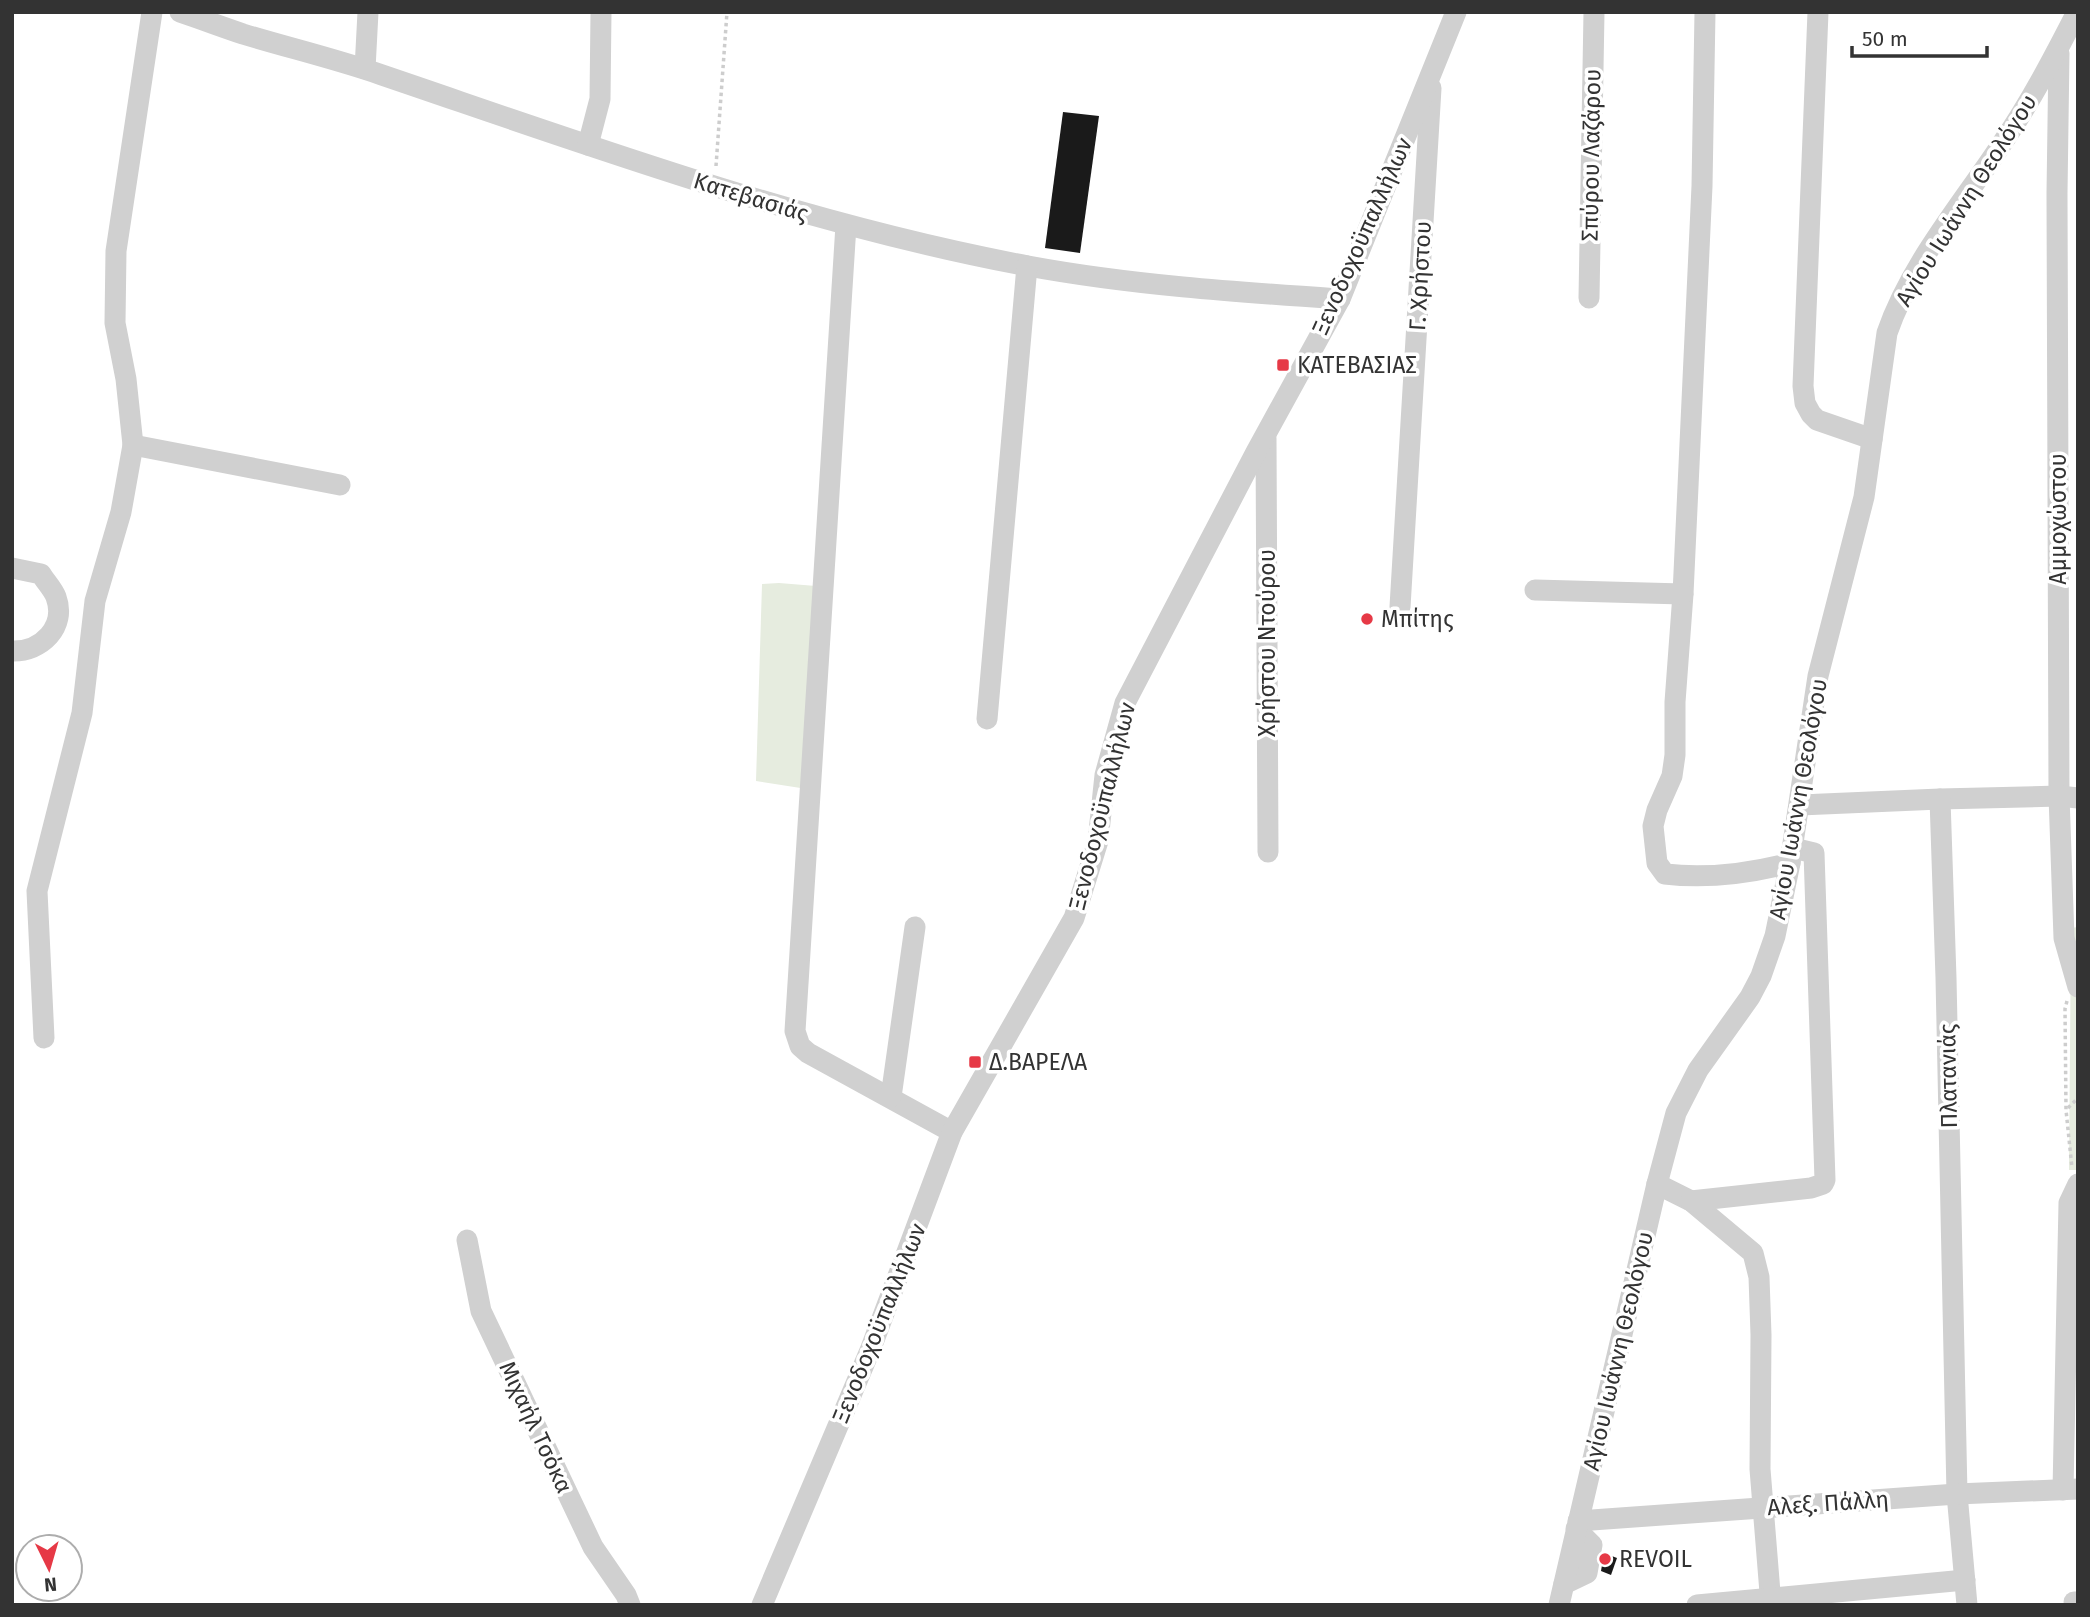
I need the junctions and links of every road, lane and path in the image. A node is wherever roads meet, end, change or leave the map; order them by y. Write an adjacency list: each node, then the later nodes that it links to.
1 (152, 12): 22 (street)
2 (180, 12): 12 (street, Κατεβασιάς)
3 (368, 12): 12 (street)
4 (601, 12): 14 (street)
5 (727, 12): 15 (path)
6 (1455, 12): 13 (street, Ξενοδοχοϋπαλλήλων)
7 (1594, 12): 18 (street, Σπύρου Λαζάρου)
8 (1705, 12): 26 (street)
9 (1818, 12): 21 (street)
10 (2077, 12): 11 (street, Αγίου Ιωάννη Θεολόγου)
11 (2059, 48): 21 (street, Αγίου Ιωάννη Θεολόγου); 30 (street, Αμμοχώστου)
12 (365, 69): 14 (street, Κατεβασιάς)
13 (1432, 71): 19 (street, Ξενοδοχοϋπαλλήλων); 27 (street, Γ. Χρήστου)
14 (588, 145): 15 (street, Κατεβασιάς)
15 (715, 186): 16 (street, Κατεβασιάς)
16 (846, 225): 17 (street, Κατεβασιάς); 38 (street)
17 (1027, 265): 19 (street, Κατεβασιάς); 29 (street)
18 (1588, 298)
19 (1340, 299): 20 (street, Ξενοδοχοϋπαλλήλων)
20 (1266, 433): 33 (street, Χρήστου Ντούρου); 41 (street, Ξενοδοχοϋπαλλήλων)
21 (1872, 439): 32 (street, Αγίου Ιωάννη Θεολόγου)
22 (133, 445): 23 (street); 37 (street)
23 (340, 485)
24 (12, 568): 28 (street)
25 (1535, 590): 26 (street)
26 (1683, 594): 34 (street)
27 (1401, 607)
28 (12, 651)
29 (987, 719)
30 (2069, 797): 31 (street); 36 (street, Αμμοχώστου)
31 (1940, 799): 32 (street); 47 (street, Πλατανιάς)
32 (1800, 805): 34 (street, Αγίου Ιωάννη Θεολόγου)
33 (1268, 852)
34 (1792, 855): 42 (street, Αγίου Ιωάννη Θεολόγου); 44 (street)
35 (915, 927): 38 (street)
36 (2076, 979): 40 (path)
37 (44, 1038)
38 (891, 1097): 41 (street)
39 (2078, 1098): 40 (path)
40 (2066, 1110): 43 (path)
41 (952, 1132): 53 (street, Ξενοδοχοϋπαλλήλων)
42 (1657, 1184): 44 (street); 49 (street, Αγίου Ιωάννη Θεολόγου)
43 (2076, 1186): 46 (street)
44 (1691, 1201): 48 (street)
45 (467, 1240): 52 (street, Μιχαήλ Τσόκα)
46 (2070, 1490): 47 (street, Αλεξ. Πάλλη)
47 (1957, 1494): 48 (street, Αλεξ. Πάλλη); 50 (street, Πλατανιάς)
48 (1763, 1508): 49 (street, Αλεξ. Πάλλη); 51 (street)
49 (1577, 1525): 54 (street, Αγίου Ιωάννη Θεολόγου)
50 (1965, 1580): 51 (street); 56 (street, Πλατανιάς)
51 (1771, 1602): 55 (street)
52 (630, 1605)
53 (762, 1605)
54 (1559, 1605)
55 (1697, 1605)
56 (1967, 1605)

